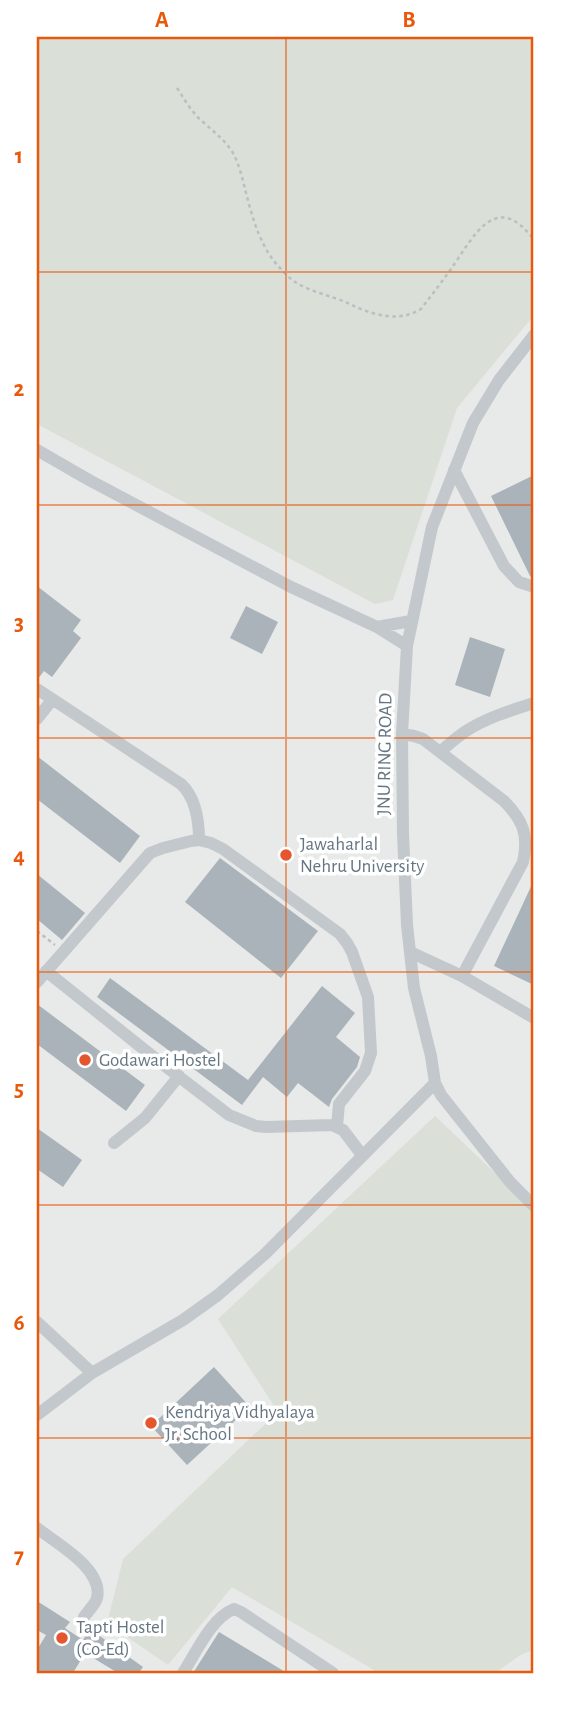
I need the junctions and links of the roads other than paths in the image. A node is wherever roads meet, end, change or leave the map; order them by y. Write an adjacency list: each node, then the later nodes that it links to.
1 (534, 335): 3 (lane, JNU RING ROAD)
2 (37, 450): 6 (lane)
3 (454, 470): 4 (lane); 5 (lane, JNU RING ROAD)
4 (534, 587)
5 (411, 621): 6 (lane); 7 (lane, JNU RING ROAD)
6 (377, 627): 7 (lane)
7 (407, 646): 12 (lane, JNU RING ROAD)
8 (37, 689): 9 (lane)
9 (52, 700): 11 (lane); 14 (lane)
10 (534, 703): 13 (lane)
11 (37, 719)
12 (402, 734): 13 (lane); 15 (lane, JNU RING ROAD)
13 (440, 752): 17 (lane)
14 (199, 840): 16 (lane); 22 (lane)
15 (410, 952): 17 (lane); 21 (lane, JNU RING ROAD)
16 (46, 971): 18 (lane); 20 (lane)
17 (462, 976): 19 (lane)
18 (37, 982)
19 (534, 1018)
20 (178, 1076): 22 (lane); 23 (lane)
21 (435, 1083): 24 (lane); 25 (lane, JNU RING ROAD)
22 (337, 1126): 24 (lane)
23 (114, 1143)
24 (362, 1155): 27 (lane)
25 (534, 1206)
26 (37, 1322): 27 (lane)
27 (92, 1373): 28 (lane)
28 (37, 1415)
29 (37, 1528): 30 (lane)
30 (84, 1617)
31 (183, 1673): 32 (lane)
32 (333, 1673)

